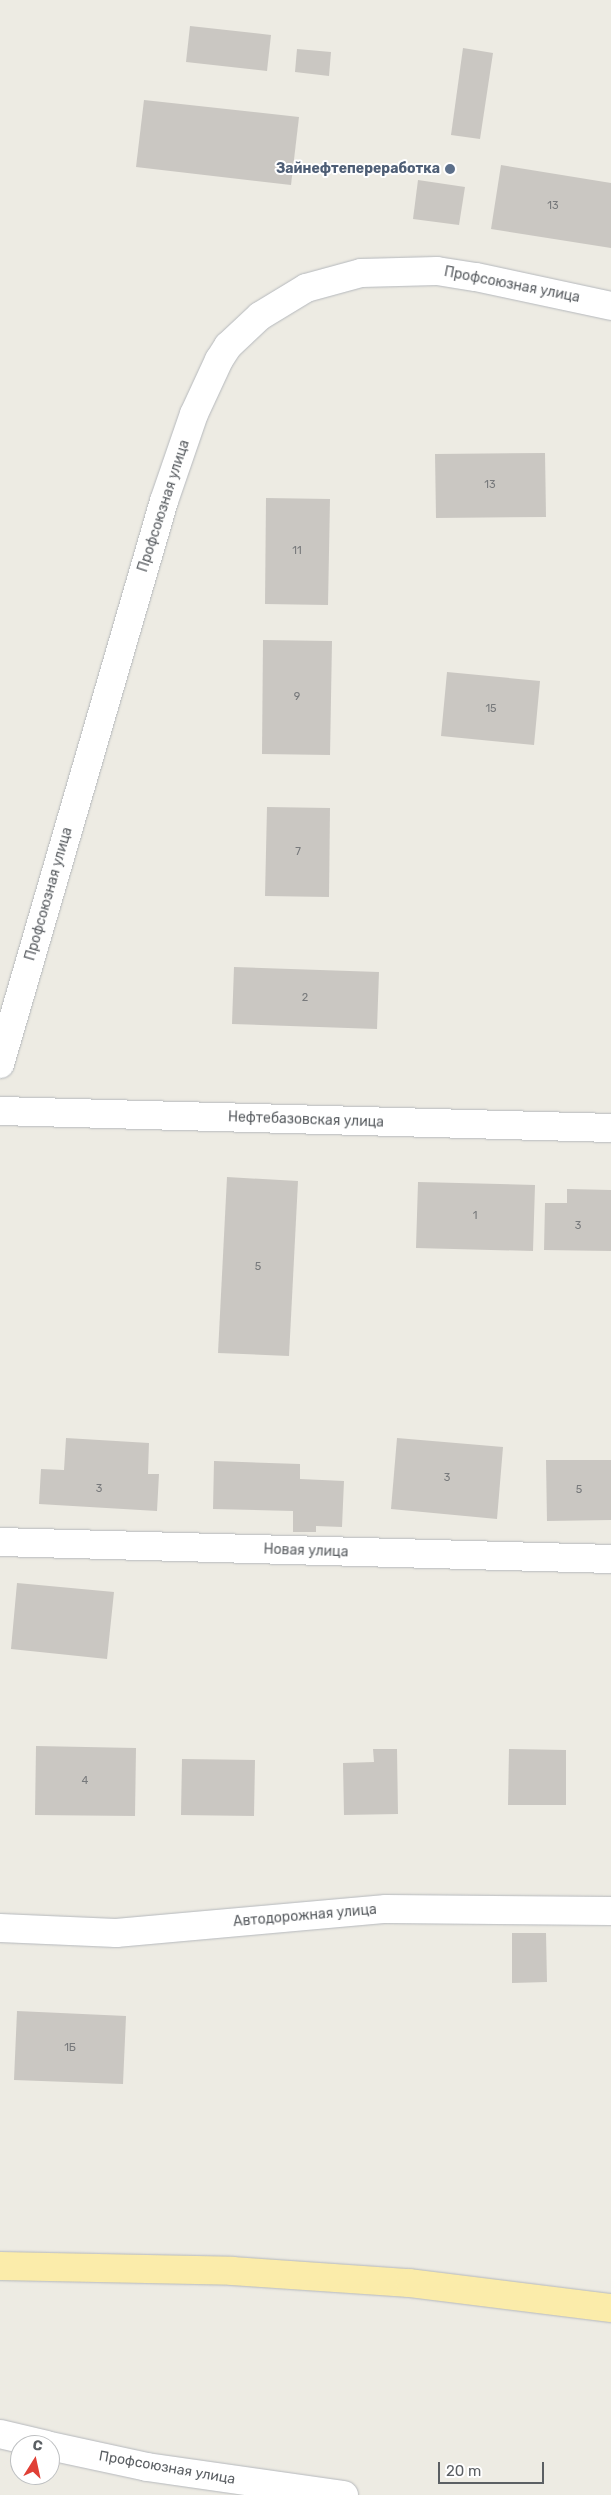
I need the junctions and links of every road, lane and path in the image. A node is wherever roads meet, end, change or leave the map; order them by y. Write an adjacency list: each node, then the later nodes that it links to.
1 (611, 306): 2 (street, Профсоюзная улица)
2 (0, 1064)
3 (0, 1111): 4 (street, Нефтебазовская улица)
4 (611, 1128)
5 (0, 1542): 6 (street, Новая улица)
6 (611, 1559)
7 (611, 1911): 8 (street, Автодорожная улица)
8 (0, 1928)
9 (0, 2266): 10 (main road)
10 (611, 2308)
11 (60, 2448): 12 (street, Профсоюзная улица)
12 (344, 2495)

